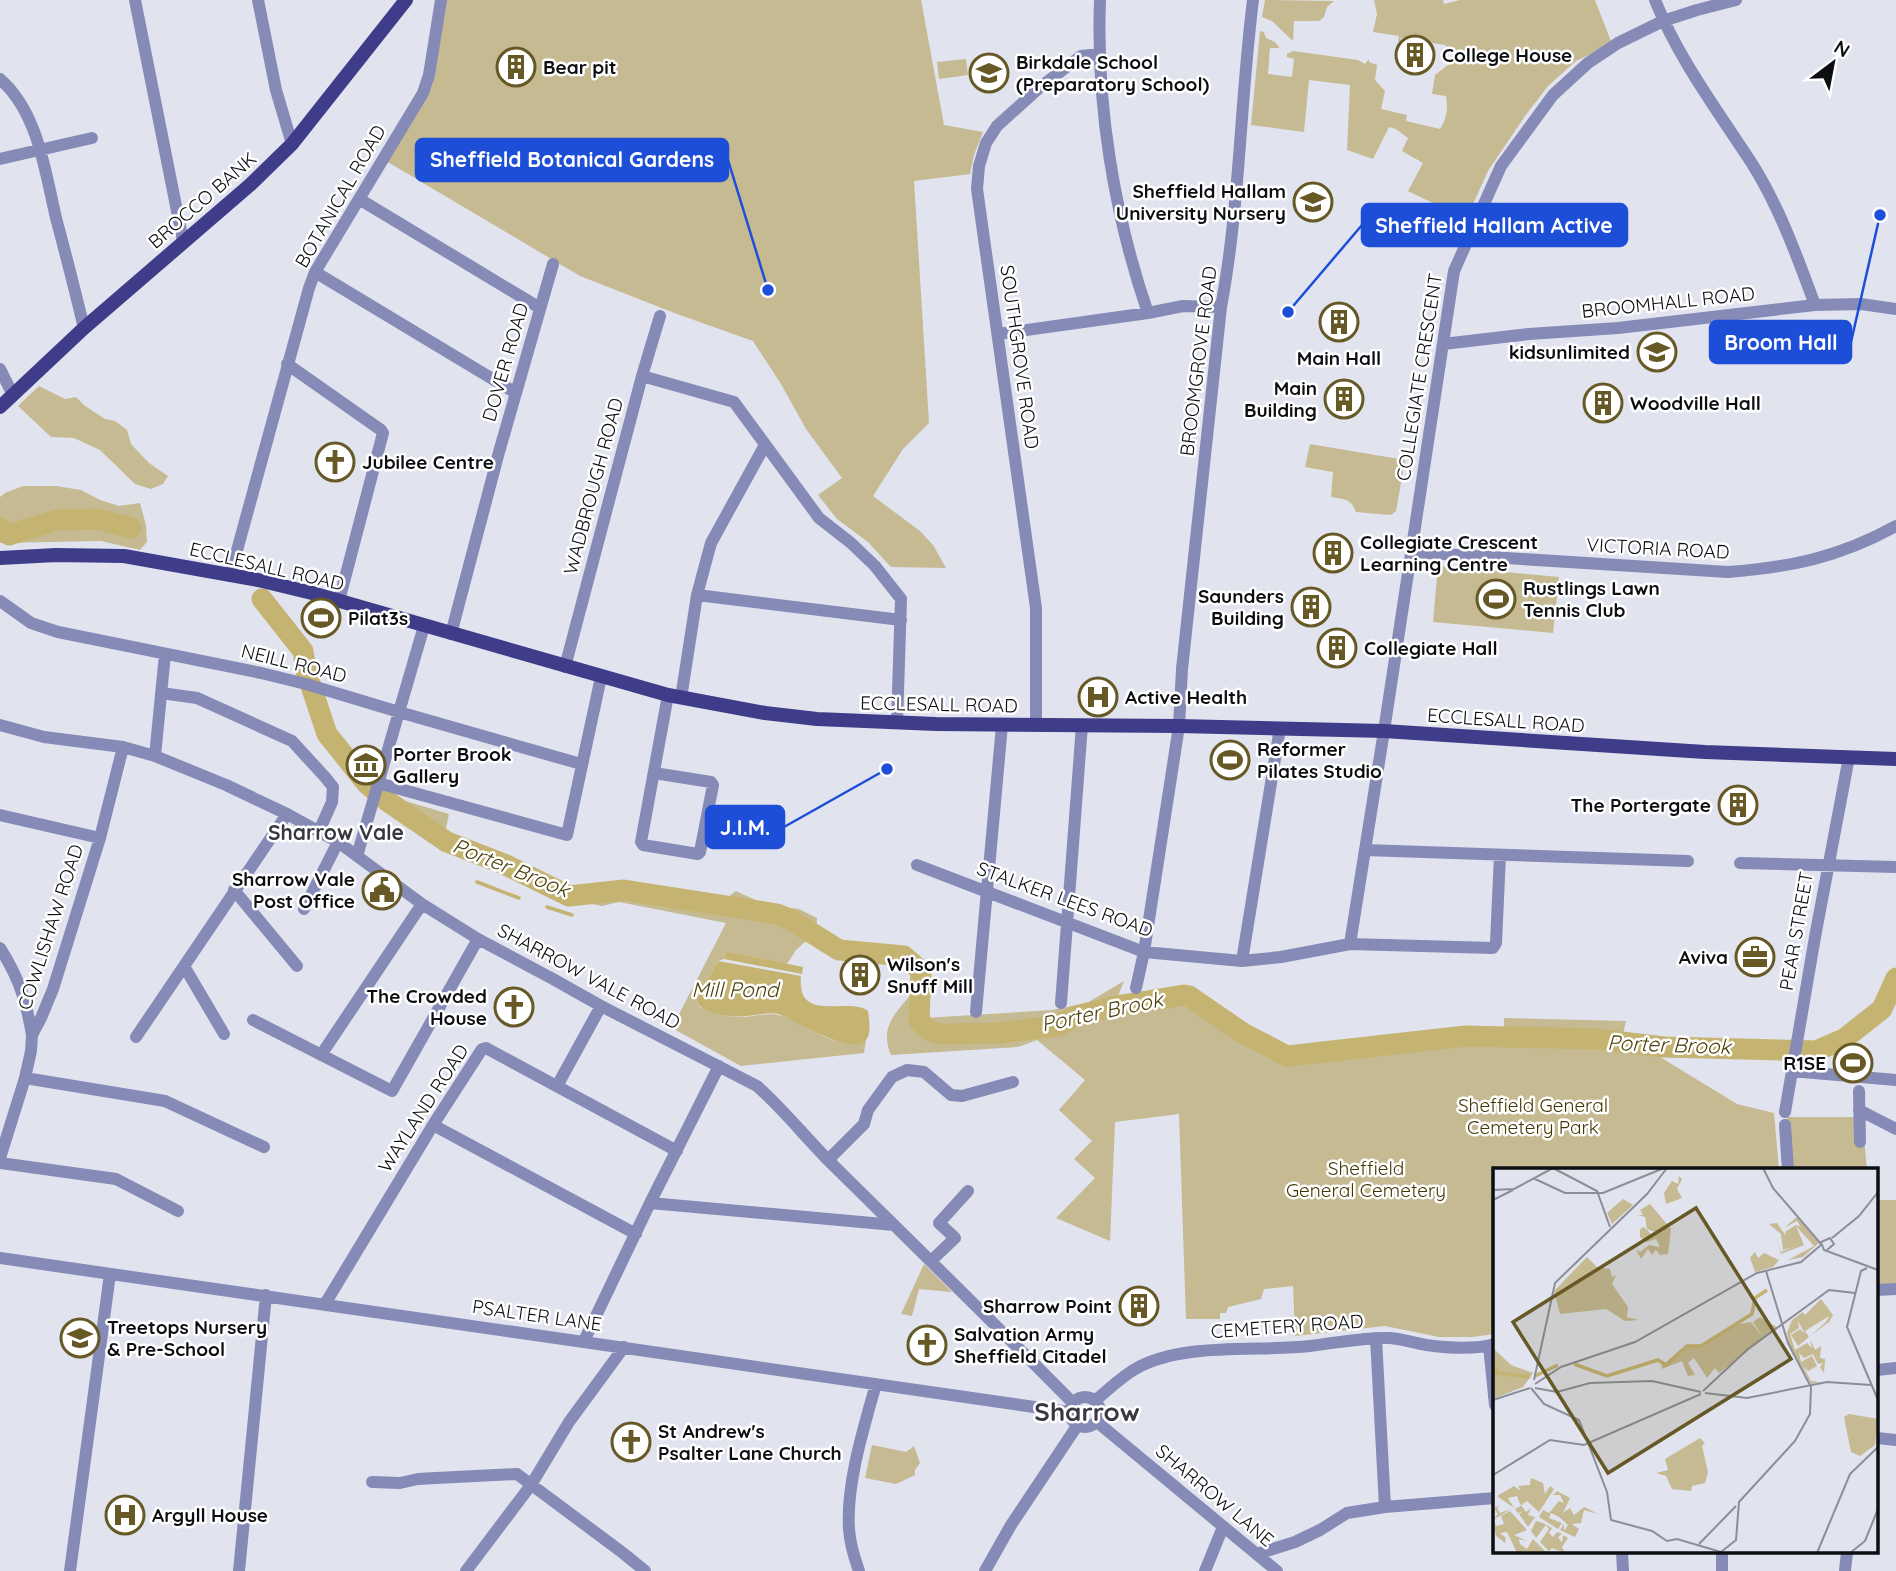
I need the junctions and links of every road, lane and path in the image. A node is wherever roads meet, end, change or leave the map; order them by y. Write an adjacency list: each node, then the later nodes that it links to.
1 (135, 0): 17 (street)
2 (258, 0): 13 (street)
3 (441, 0): 16 (street, BOTANICAL ROAD)
4 (1100, 0): 10 (street)
5 (1253, 0): 21 (street, BROOMGROVE ROAD)
6 (1655, 0): 9 (street)
7 (1736, 0): 9 (street, COLLEGIATE CRESCENT)
8 (402, 1): 13 (main road, BROCCO BANK)
9 (1663, 21): 20 (street); 28 (street, COLLEGIATE CRESCENT)
10 (1100, 54): 24 (street); 27 (street, SOUTHGROVE ROAD)
11 (0, 79): 14 (street)
12 (92, 138): 14 (street)
13 (292, 144): 17 (main road, BROCCO BANK)
14 (40, 150): 15 (street); 26 (street)
15 (0, 159)
16 (359, 199): 19 (street, BOTANICAL ROAD); 22 (street)
17 (184, 241): 26 (main road, BROCCO BANK)
18 (553, 264): 22 (street, DOVER ROAD)
19 (315, 272): 29 (street, BOTANICAL ROAD); 32 (street)
20 (1815, 304): 23 (street, BROOMHALL ROAD); 28 (street, BROOMHALL ROAD)
21 (1221, 307): 24 (street); 57 (street, BROOMGROVE ROAD)
22 (540, 309): 32 (street, DOVER ROAD)
23 (1896, 309)
24 (1148, 313): 27 (street)
25 (660, 316): 31 (street, WADBROUGH ROAD)
26 (84, 328): 33 (main road, BROCCO BANK)
27 (998, 334): 55 (street, SOUTHGROVE ROAD)
28 (1443, 344): 37 (street, COLLEGIATE CRESCENT)
29 (287, 365): 39 (street, BOTANICAL ROAD); 42 (street)
30 (0, 369): 33 (street)
31 (642, 376): 35 (street); 47 (street, WADBROUGH ROAD)
32 (516, 393): 45 (street, DOVER ROAD)
33 (13, 395): 34 (main road, BROCCO BANK)
34 (0, 407)
35 (765, 445): 40 (street); 43 (street)
36 (1896, 526): 37 (street, VICTORIA ROAD)
37 (1411, 551): 59 (street, COLLEGIATE CRESCENT)
38 (0, 558): 39 (main road, ECCLESALL ROAD)
39 (230, 576): 42 (main road, ECCLESALL ROAD)
40 (698, 596): 43 (street); 50 (street)
41 (0, 601): 46 (street, NEILL ROAD)
42 (339, 601): 44 (main road, ECCLESALL ROAD)
43 (901, 620): 52 (street)
44 (424, 626): 45 (main road, ECCLESALL ROAD); 51 (street)
45 (451, 634): 47 (main road, ECCLESALL ROAD)
46 (165, 654): 49 (street); 51 (street, NEILL ROAD)
47 (565, 667): 48 (main road, ECCLESALL ROAD)
48 (601, 677): 50 (main road, ECCLESALL ROAD); 64 (street)
49 (161, 693): 61 (street); 69 (street)
50 (674, 696): 52 (main road, ECCLESALL ROAD); 65 (street)
51 (399, 712): 64 (street, NEILL ROAD); 66 (street)
52 (897, 723): 54 (main road, ECCLESALL ROAD)
53 (0, 725): 60 (street, SHARROW VALE ROAD)
54 (1002, 725): 55 (main road, ECCLESALL ROAD); 81 (street)
55 (1036, 725): 56 (main road, ECCLESALL ROAD)
56 (1082, 725): 57 (main road, ECCLESALL ROAD); 84 (street)
57 (1179, 726): 58 (main road, ECCLESALL ROAD); 88 (street, BROOMGROVE ROAD)
58 (1280, 728): 59 (main road, ECCLESALL ROAD); 89 (street)
59 (1384, 731): 62 (main road, ECCLESALL ROAD); 72 (street, COLLEGIATE CRESCENT)
60 (123, 747): 61 (street, SHARROW VALE ROAD); 70 (street, COWLISHAW ROAD)
61 (155, 756): 67 (street, SHARROW VALE ROAD)
62 (1849, 757): 63 (main road, ECCLESALL ROAD); 78 (street, PEAR STREET)
63 (1896, 759)
64 (582, 764): 66 (street)
65 (654, 773): 65 (street)
66 (378, 784): 74 (street)
67 (286, 814): 69 (street, SHARROW VALE ROAD); 80 (street)
68 (0, 816): 70 (street)
69 (319, 831): 71 (street, SHARROW VALE ROAD)
70 (100, 838): 98 (street, COWLISHAW ROAD)
71 (338, 842): 74 (street, SHARROW VALE ROAD); 83 (street)
72 (1365, 850): 73 (street); 86 (street, COLLEGIATE CRESCENT)
73 (1500, 855): 75 (street); 86 (street, STALKER LEES ROAD)
74 (357, 856): 82 (street, SHARROW VALE ROAD)
75 (1688, 861)
76 (1740, 863): 78 (street)
77 (917, 865): 81 (street, STALKER LEES ROAD)
78 (1828, 865): 79 (street); 101 (street, PEAR STREET)
79 (1896, 867)
80 (234, 890): 90 (street); 91 (street)
81 (987, 891): 84 (street, STALKER LEES ROAD); 95 (street)
82 (422, 904): 85 (street, SHARROW VALE ROAD); 100 (street)
83 (304, 909)
84 (1067, 921): 88 (street, STALKER LEES ROAD); 93 (street)
85 (478, 939): 94 (street, SHARROW VALE ROAD); 100 (street)
86 (1350, 944): 89 (street, STALKER LEES ROAD)
87 (0, 948): 98 (street)
88 (1144, 952): 89 (street, STALKER LEES ROAD); 92 (street, BROOMGROVE ROAD)
89 (1242, 961)
90 (184, 966): 97 (street); 99 (street)
91 (297, 966)
92 (1136, 988)
93 (1061, 1003)
94 (600, 1006): 102 (street, SHARROW VALE ROAD); 106 (street)
95 (976, 1012)
96 (253, 1020): 100 (street)
97 (224, 1034)
98 (32, 1035): 103 (street, COWLISHAW ROAD)
99 (136, 1037)
100 (321, 1055)
101 (1792, 1065): 104 (street); 109 (street, PEAR STREET)
102 (719, 1066): 115 (street); 116 (street, SHARROW VALE ROAD)
103 (25, 1077): 114 (street); 117 (street, COWLISHAW ROAD)
104 (1896, 1080)
105 (1013, 1082): 116 (street)
106 (557, 1087): 110 (street, WAYLAND ROAD); 115 (street, WAYLAND ROAD)
107 (1859, 1091): 108 (street)
108 (1859, 1110): 112 (street); 113 (street)
109 (1785, 1112)
110 (433, 1125): 123 (street); 130 (street, WAYLAND ROAD)
111 (1785, 1125): 118 (street)
112 (1896, 1129)
113 (1860, 1142)
114 (264, 1147)
115 (677, 1151): 120 (street)
116 (828, 1160): 122 (street, SHARROW VALE ROAD)
117 (0, 1161): 121 (street)
118 (1788, 1168)
119 (968, 1191): 125 (street)
120 (650, 1203): 122 (street); 123 (street)
121 (178, 1211)
122 (894, 1225): 125 (street, SHARROW VALE ROAD)
123 (636, 1234): 132 (street)
124 (0, 1258): 126 (street, PSALTER LANE)
125 (932, 1261): 140 (street, SHARROW VALE ROAD)
126 (110, 1274): 129 (street, PSALTER LANE); 151 (street)
127 (1896, 1289): 128 (street)
128 (1878, 1290)
129 (266, 1295): 130 (street, PSALTER LANE); 152 (street)
130 (325, 1304): 132 (street, PSALTER LANE)
131 (1376, 1338): 133 (street, CEMETERY ROAD); 139 (street, CEMETERY ROAD); 148 (street)
132 (584, 1341): 134 (street, PSALTER LANE)
133 (1492, 1345): 135 (street)
134 (624, 1347): 138 (street, PSALTER LANE); 146 (street)
135 (1493, 1365)
136 (1896, 1368): 137 (street)
137 (1878, 1370)
138 (876, 1384): 140 (street, PSALTER LANE); 155 (street)
139 (1095, 1401): 140 (street); 141 (street)
140 (1071, 1408): 142 (street)
141 (1097, 1422): 142 (street); 149 (street, SHARROW LANE)
142 (1077, 1426): 156 (street)
143 (1878, 1438): 144 (street)
144 (1896, 1440)
145 (372, 1482): 146 (street)
146 (531, 1485): 153 (street); 154 (street)
147 (1493, 1498): 148 (street)
148 (1385, 1507): 150 (street)
149 (1223, 1527): 150 (street, SHARROW LANE); 157 (street)
150 (1256, 1554): 158 (street, SHARROW LANE)
151 (70, 1571)
152 (239, 1571)
153 (466, 1571)
154 (645, 1571)
155 (859, 1571)
156 (985, 1571)
157 (1205, 1571)
158 (1277, 1571)

